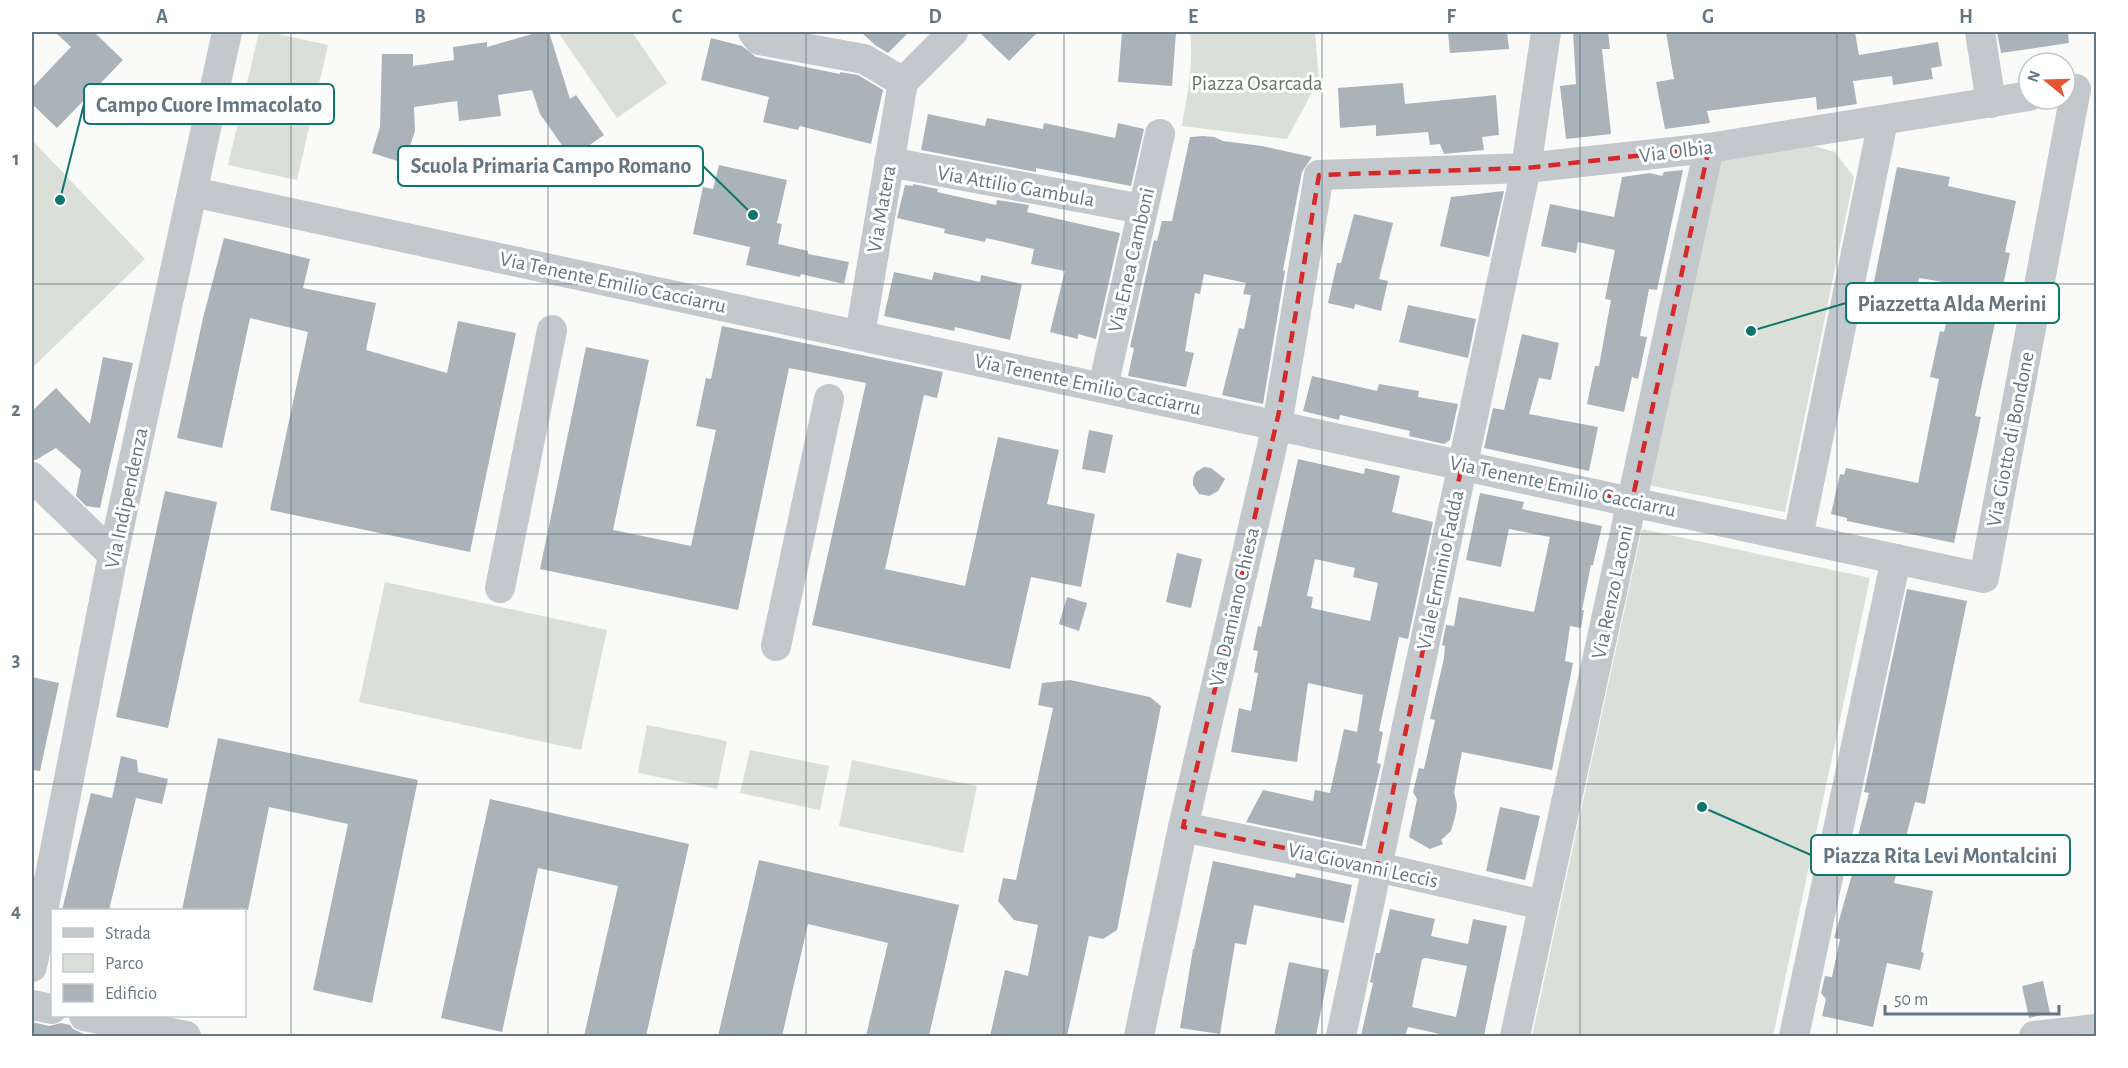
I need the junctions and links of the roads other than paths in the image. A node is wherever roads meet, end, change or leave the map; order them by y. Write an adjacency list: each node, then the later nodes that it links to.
1 (227, 32): 16 (street, Via Indipendenza)
2 (753, 32): 6 (street)
3 (954, 32): 6 (street)
4 (1546, 32): 14 (street, Viale Erminio Fadda)
5 (1980, 32): 9 (street)
6 (903, 82): 13 (street, Via Matera)
7 (2079, 88): 29 (street, Via Giotto di Bondone)
8 (2017, 98): 9 (street, Via Olbia)
9 (1991, 103): 10 (street, Via Olbia)
10 (1882, 121): 12 (street, Via Olbia); 26 (street)
11 (1160, 134): 17 (street, Via Enea Camboni)
12 (1709, 148): 14 (street, Via Olbia); 25 (street, Via Renzo Laconi)
13 (889, 162): 17 (street, Via Attilio Gambula); 19 (street, Via Matera)
14 (1526, 168): 15 (street, Via Olbia); 23 (street, Viale Erminio Fadda)
15 (1319, 175): 22 (street, Via Damiano Chiesa)
16 (193, 192): 19 (street, Via Tenente Emilio Cacciarru); 27 (street, Via Indipendenza)
17 (1142, 209): 20 (street, Via Enea Camboni)
18 (552, 330): 30 (street)
19 (860, 335): 20 (street, Via Tenente Emilio Cacciarru)
20 (1102, 387): 22 (street, Via Tenente Emilio Cacciarru)
21 (829, 399): 31 (street)
22 (1277, 425): 23 (street, Via Tenente Emilio Cacciarru); 32 (street, Via Damiano Chiesa)
23 (1462, 465): 25 (street, Via Tenente Emilio Cacciarru); 33 (street, Viale Erminio Fadda)
24 (32, 477): 27 (street)
25 (1632, 501): 26 (street, Via Tenente Emilio Cacciarru); 34 (street, Via Renzo Laconi)
26 (1798, 537): 28 (street, Via Tenente Emilio Cacciarru)
27 (113, 555): 35 (street, Via Indipendenza)
28 (1896, 559): 29 (street, Via Tenente Emilio Cacciarru); 44 (street)
29 (1984, 578)
30 (500, 588)
31 (776, 646)
32 (1183, 827): 33 (street, Via Giovanni Leccis); 41 (street, Via Damiano Chiesa)
33 (1377, 867): 34 (street, Via Giovanni Leccis); 42 (street, Viale Erminio Fadda)
34 (1543, 905): 43 (street, Via Renzo Laconi)
35 (32, 967)
36 (32, 1005): 37 (street)
37 (51, 1009)
38 (89, 1017): 40 (street)
39 (2097, 1029): 45 (street)
40 (186, 1036)
41 (1139, 1036)
42 (1341, 1036)
43 (1515, 1036)
44 (1794, 1036)
45 (2034, 1036)

